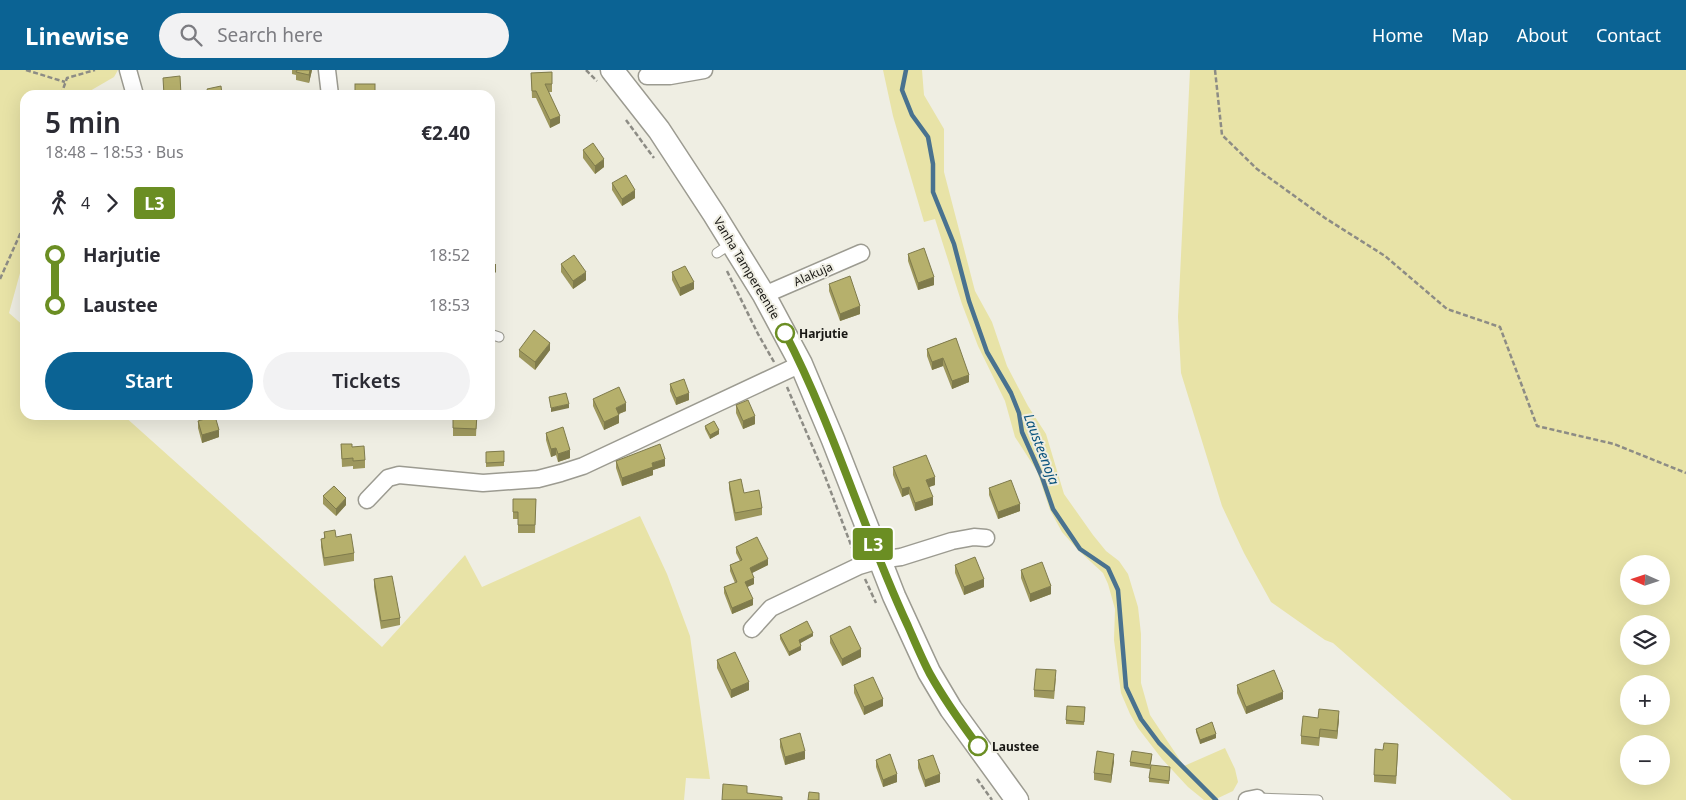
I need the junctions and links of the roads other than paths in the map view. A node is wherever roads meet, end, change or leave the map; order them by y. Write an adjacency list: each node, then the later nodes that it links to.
1 (128, 70): 6 (street)
2 (327, 70): 7 (street)
3 (704, 70): 4 (street)
4 (648, 73): 8 (street)
5 (606, 78): 8 (main road, Vanha Tampereentie)
6 (134, 90)
7 (329, 90)
8 (627, 91): 10 (main road, Vanha Tampereentie)
9 (861, 253): 10 (street, Alakuja)
10 (764, 295): 11 (main road, Vanha Tampereentie)
11 (801, 364): 12 (street); 14 (main road, Vanha Tampereentie)
12 (367, 500)
13 (986, 538): 14 (street)
14 (869, 563): 15 (street); 17 (main road, Vanha Tampereentie)
15 (752, 629)
16 (1252, 799): 18 (lane)
17 (1017, 800)
18 (1318, 800)

